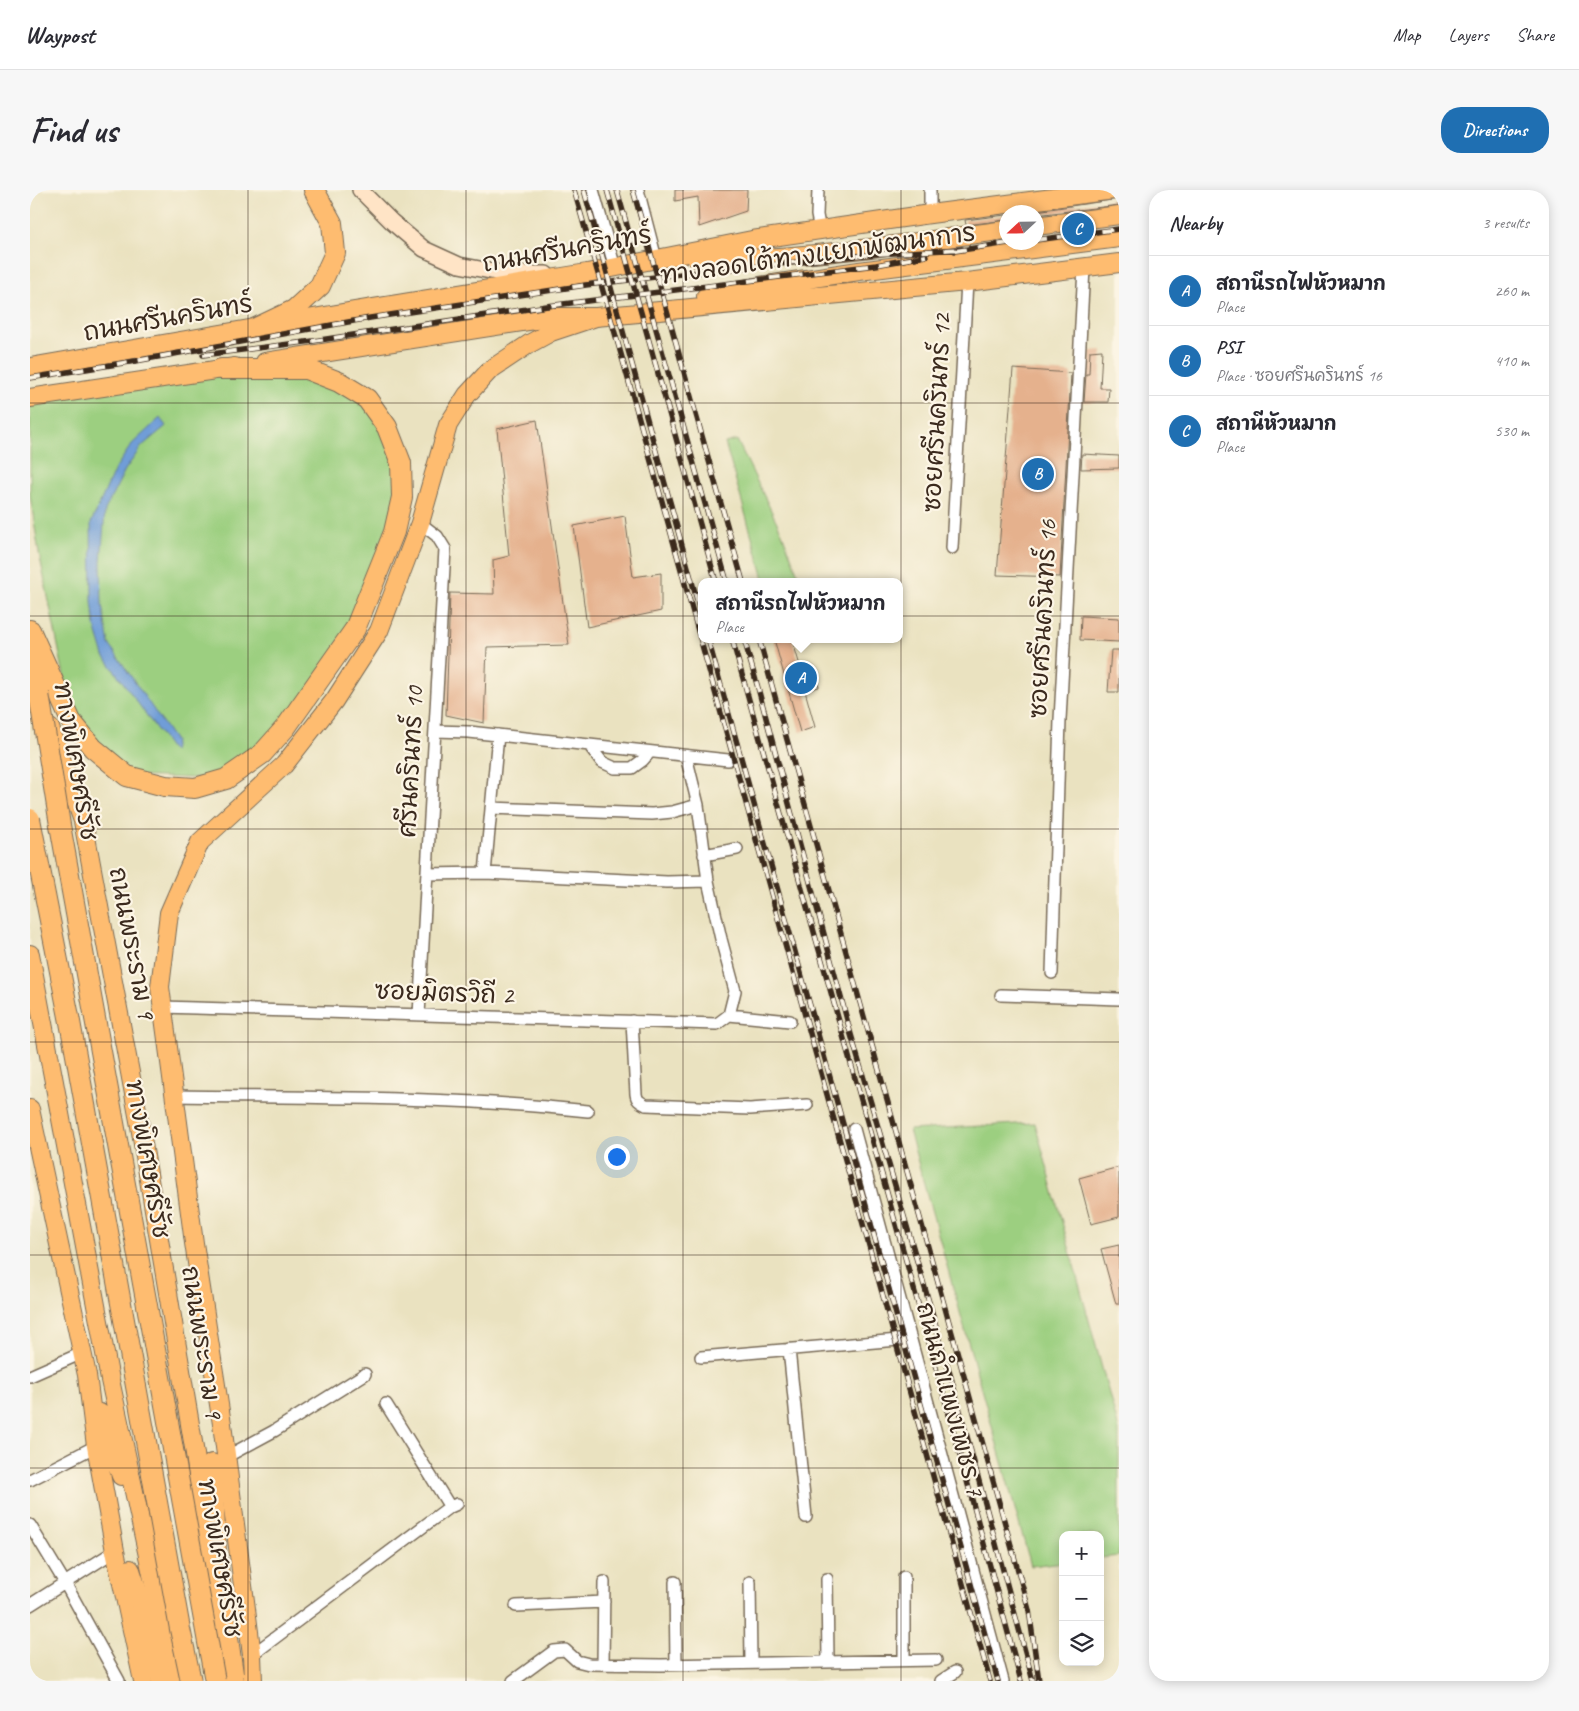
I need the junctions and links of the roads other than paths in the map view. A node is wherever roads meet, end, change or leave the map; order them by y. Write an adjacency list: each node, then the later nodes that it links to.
1 (314, 190): 22 (highway)
2 (360, 190): 18 (main road)
3 (592, 190): 16 (street)
4 (638, 190): 14 (street)
5 (818, 190): 11 (street)
6 (930, 190): 8 (street)
7 (1114, 190): 8 (main road, ถนนศรีนครินทร์)
8 (930, 214): 11 (main road, ถนนศรีนครินทร์)
9 (1119, 215): 10 (main road)
10 (1044, 225)
11 (820, 231): 14 (main road, ถนนศรีนครินทร์)
12 (999, 231): 14 (main road, ทางลอดใต้ทางแยกพัฒนาการ)
13 (1119, 238): 21 (main road, ทางลอดใต้ทางแยกพัฒนาการ)
14 (662, 258): 16 (main road, ถนนศรีนครินทร์)
15 (1119, 263): 17 (main road)
16 (614, 268): 18 (main road, ถนนศรีนครินทร์)
17 (1084, 268): 19 (main road); 46 (street, ซอยศรีนครินทร์ 16)
18 (586, 273): 22 (main road, ถนนศรีนครินทร์)
19 (967, 282): 20 (main road); 27 (street, ซอยศรีนครินทร์ 12)
20 (596, 316): 21 (main road); 26 (main road)
21 (554, 317): 24 (main road)
22 (254, 329): 23 (main road, ถนนศรีนครินทร์)
23 (30, 367)
24 (221, 369): 25 (main road); 28 (highway)
25 (30, 398)
26 (420, 523): 31 (street, ศรีนครินทร์ 10); 49 (main road)
27 (952, 548)
28 (30, 630)
29 (30, 647): 30 (highway, ทางพิเศษศรีรัช)
30 (38, 694): 72 (main road, ถนนพระราม 9, bridge); 98 (highway, ทางพิเศษศรีรัช, bridge)
31 (435, 731): 32 (street); 43 (street, ศรีนครินทร์ 10)
32 (498, 735): 33 (street); 38 (street)
33 (589, 745): 34 (street); 34 (street)
34 (650, 752): 35 (street)
35 (686, 756): 36 (street); 37 (street)
36 (728, 760)
37 (698, 805): 38 (street); 41 (street)
38 (491, 808): 42 (street)
39 (30, 819): 97 (highway, ทางพิเศษศรีรัช, bridge)
40 (736, 849): 41 (street)
41 (704, 855): 44 (street)
42 (485, 873): 43 (street); 44 (street)
43 (427, 874): 50 (street, ศรีนครินทร์ 10)
44 (708, 880): 51 (street)
45 (30, 954): 74 (main road)
46 (1052, 973)
47 (1001, 995): 48 (street)
48 (1119, 999)
49 (162, 1007): 50 (street, ซอยมิตรวิถี 2); 54 (main road)
50 (420, 1015): 52 (street, ซอยมิตรวิถี 2)
51 (727, 1018): 52 (street, ซอยมิตรวิถี 2); 53 (street, ซอยมิตรวิถี 2)
52 (632, 1021): 55 (street)
53 (790, 1021)
54 (175, 1096): 57 (street); 68 (main road)
55 (807, 1106)
56 (30, 1109): 61 (main road)
57 (588, 1111)
58 (854, 1129): 59 (street, ถนนกำแพงเพชร 7)
59 (910, 1339): 60 (street); 104 (street, ถนนกำแพงเพชร 7)
60 (789, 1349): 62 (street); 70 (street)
61 (82, 1353): 64 (main road); 65 (street)
62 (701, 1357)
63 (365, 1374): 68 (street)
64 (87, 1375): 67 (main road); 74 (main road)
65 (30, 1376)
66 (386, 1404): 85 (street)
67 (96, 1446): 69 (street); 73 (main road)
68 (219, 1461): 85 (main road); 100 (highway)
69 (30, 1480)
70 (806, 1517)
71 (30, 1525): 81 (street)
72 (206, 1546): 74 (main road); 99 (main road, ถนนพระราม 9)
73 (115, 1551): 81 (street); 94 (main road)
74 (148, 1557): 96 (main road)
75 (130, 1570): 95 (highway)
76 (904, 1577): 86 (street)
77 (827, 1579): 88 (street)
78 (604, 1582): 82 (street)
79 (675, 1582): 91 (street)
80 (750, 1582): 89 (street)
81 (65, 1583): 83 (street); 93 (street)
82 (604, 1602): 84 (street); 90 (street)
83 (30, 1605)
84 (516, 1606)
85 (252, 1655): 101 (main road)
86 (904, 1660): 87 (street); 88 (street)
87 (936, 1660)
88 (828, 1661): 89 (street)
89 (751, 1663): 91 (street)
90 (603, 1664): 91 (street); 102 (street)
91 (676, 1664)
92 (955, 1672): 103 (street)
93 (119, 1681)
94 (143, 1681)
95 (162, 1681)
96 (175, 1681)
97 (190, 1681)
98 (215, 1681)
99 (226, 1681)
100 (234, 1681)
101 (253, 1681)
102 (513, 1681)
103 (941, 1681)
104 (1003, 1681)

